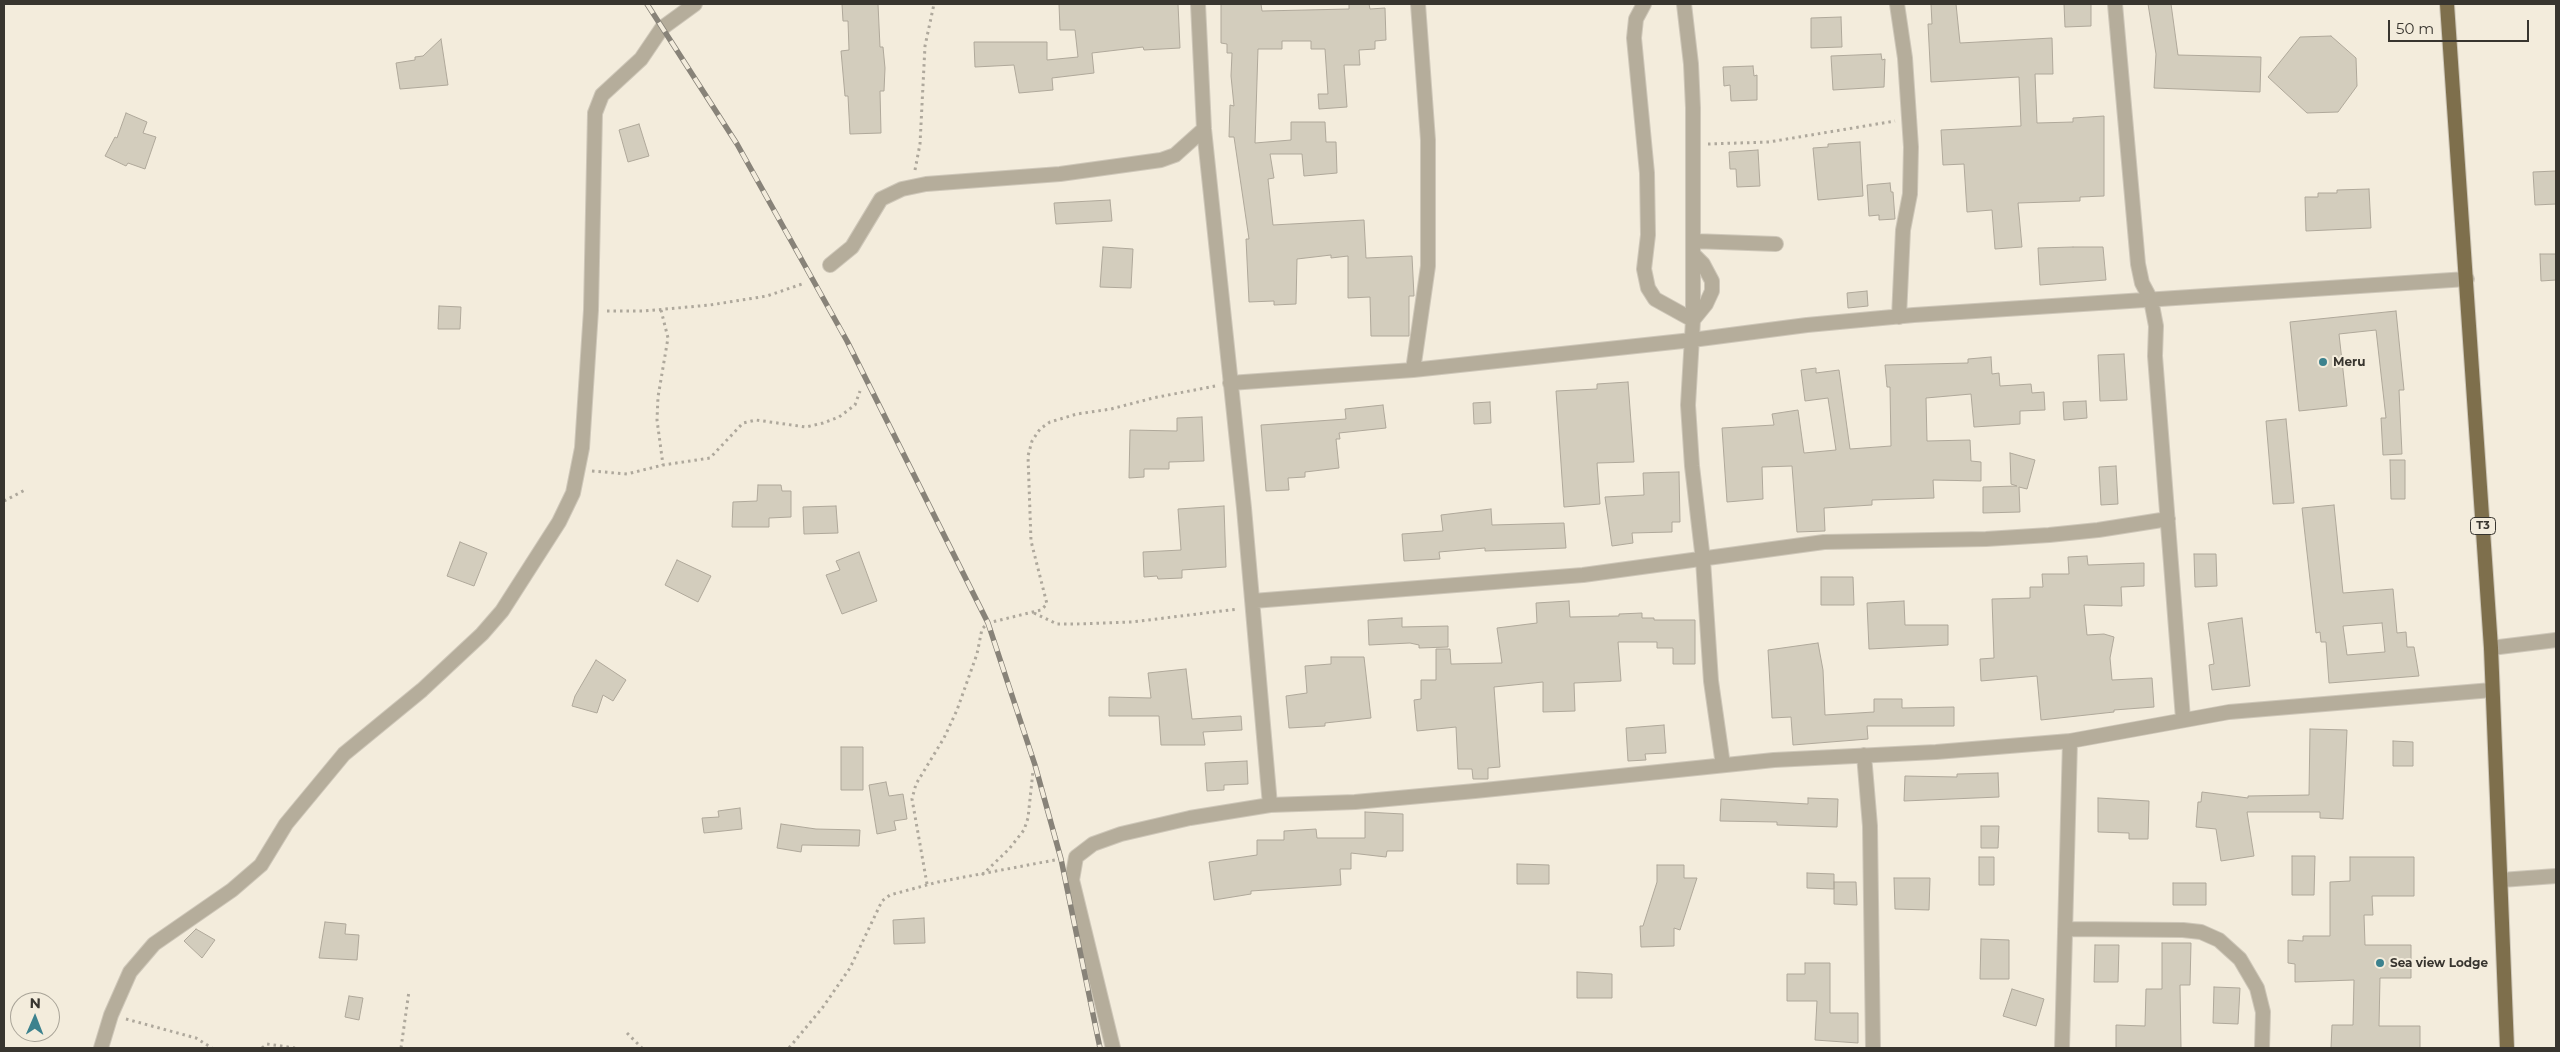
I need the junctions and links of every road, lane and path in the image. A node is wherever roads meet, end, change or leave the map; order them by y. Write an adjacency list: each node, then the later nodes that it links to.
1 (695, 4): 20 (street)
2 (934, 4): 13 (path)
3 (1198, 4): 11 (street)
4 (1418, 4): 25 (street)
5 (1644, 4): 23 (street)
6 (1684, 4): 12 (street)
7 (1896, 4): 10 (street)
8 (2115, 4): 19 (street)
9 (2447, 4): 17 (highway, T3)
10 (1910, 118): 12 (path); 22 (street)
11 (1204, 129): 13 (street); 26 (street)
12 (1693, 144): 15 (street)
13 (911, 187): 16 (street)
14 (1776, 244): 15 (street)
15 (1693, 248): 23 (street); 23 (street)
16 (830, 265)
17 (2468, 280): 19 (street); 37 (highway, T3)
18 (805, 283): 21 (path)
19 (2151, 300): 22 (street); 32 (street)
20 (591, 310): 21 (path); 29 (street)
21 (661, 310): 28 (path)
22 (1899, 317): 24 (street)
23 (1692, 320): 24 (street)
24 (1692, 340): 25 (street); 33 (street)
25 (1413, 370): 26 (street)
26 (1230, 383): 34 (street); 35 (path)
27 (860, 391): 28 (path)
28 (663, 465): 29 (path)
29 (579, 470): 52 (street)
30 (25, 490): 31 (path)
31 (4, 500)
32 (2168, 519): 33 (street); 39 (street)
33 (1703, 560): 34 (street); 42 (street)
34 (1253, 605): 35 (path); 44 (street)
35 (1034, 613): 49 (path)
36 (2556, 640): 37 (street)
37 (2491, 648): 38 (highway, T3)
38 (2492, 690): 39 (street); 48 (highway, T3)
39 (2183, 719): 40 (street)
40 (2070, 741): 41 (street); 50 (street)
41 (1864, 755): 42 (street); 62 (street)
42 (1723, 765): 44 (street)
43 (1033, 771): 46 (path)
44 (1270, 805): 45 (street)
45 (1076, 857): 46 (path); 61 (street)
46 (982, 875): 49 (path)
47 (2556, 876): 48 (street)
48 (2501, 880): 65 (highway, T3)
49 (927, 884): 60 (path)
50 (2065, 929): 63 (street); 64 (street)
51 (409, 991): 58 (path)
52 (111, 1014): 54 (street); 55 (path)
53 (627, 1033): 59 (path)
54 (101, 1048)
55 (212, 1048)
56 (262, 1048): 57 (path)
57 (295, 1048)
58 (400, 1048)
59 (642, 1048)
60 (789, 1048)
61 (1113, 1048)
62 (1873, 1048)
63 (2062, 1048)
64 (2262, 1048)
65 (2507, 1048)

